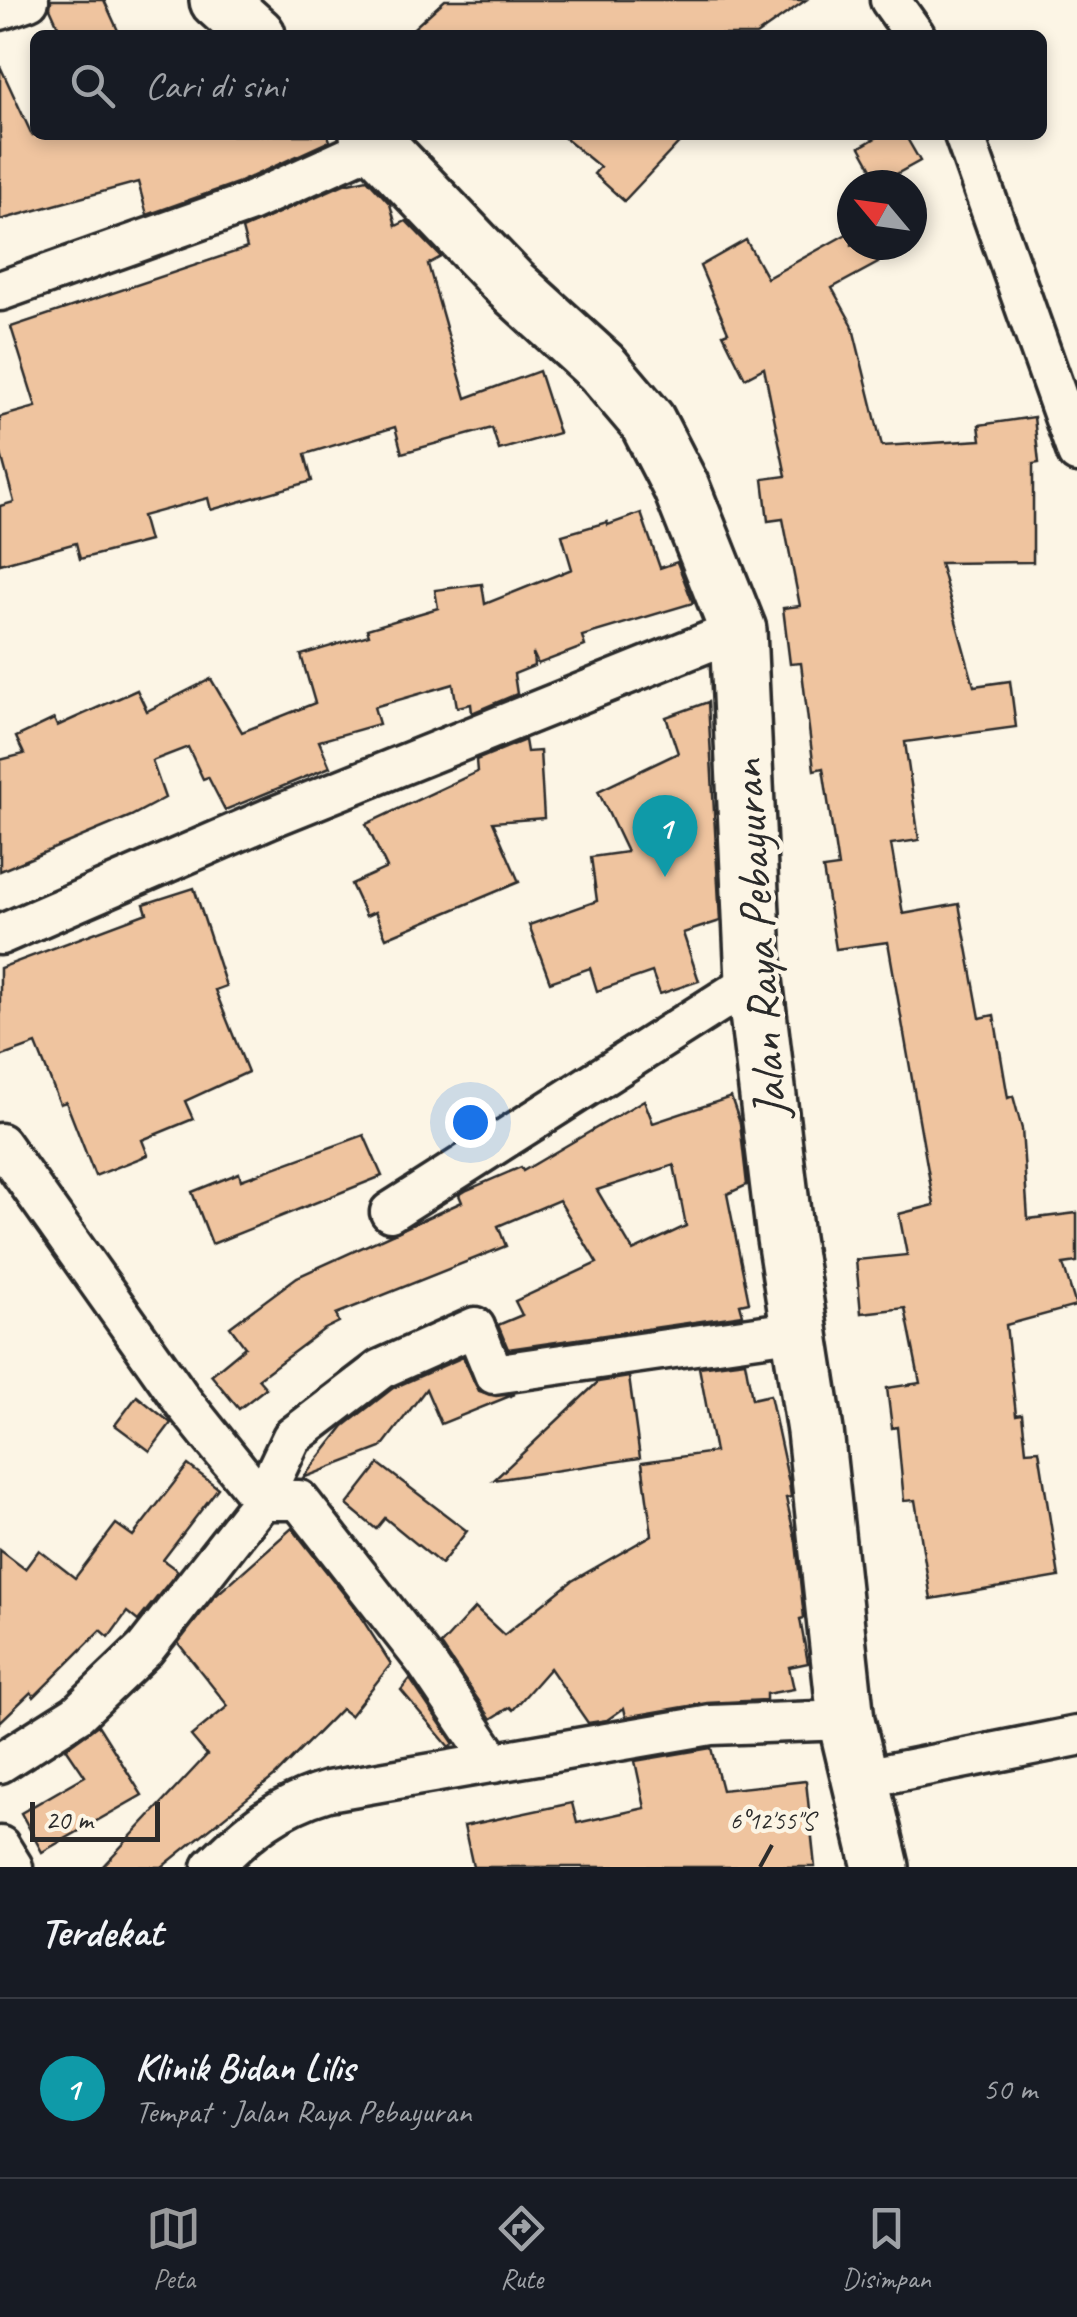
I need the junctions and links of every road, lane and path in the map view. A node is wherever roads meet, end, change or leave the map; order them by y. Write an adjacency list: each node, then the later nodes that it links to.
1 (29, 0): 4 (street)
2 (218, 0): 5 (main road)
3 (890, 0): 6 (street)
4 (0, 10)
5 (251, 30)
6 (911, 30)
7 (371, 140): 10 (street)
8 (374, 140): 12 (main road, Jalan Raya Pebayuran)
9 (966, 140): 11 (street)
10 (0, 290)
11 (1077, 452)
12 (738, 630): 13 (street); 14 (main road, Jalan Raya Pebayuran)
13 (0, 935)
14 (754, 980): 16 (street); 17 (main road, Jalan Raya Pebayuran)
15 (0, 1143): 18 (street)
16 (390, 1212)
17 (799, 1330): 18 (street); 19 (main road, Jalan Raya Pebayuran)
18 (262, 1500): 21 (street); 22 (street)
19 (846, 1720): 22 (street); 23 (main road, Jalan Raya Pebayuran)
20 (1077, 1736): 23 (street)
21 (0, 1763)
22 (494, 1763): 26 (street)
23 (860, 1779): 27 (main road, Jalan Raya Pebayuran)
24 (0, 1846): 25 (street)
25 (14, 1867)
26 (212, 1867)
27 (881, 1867)

